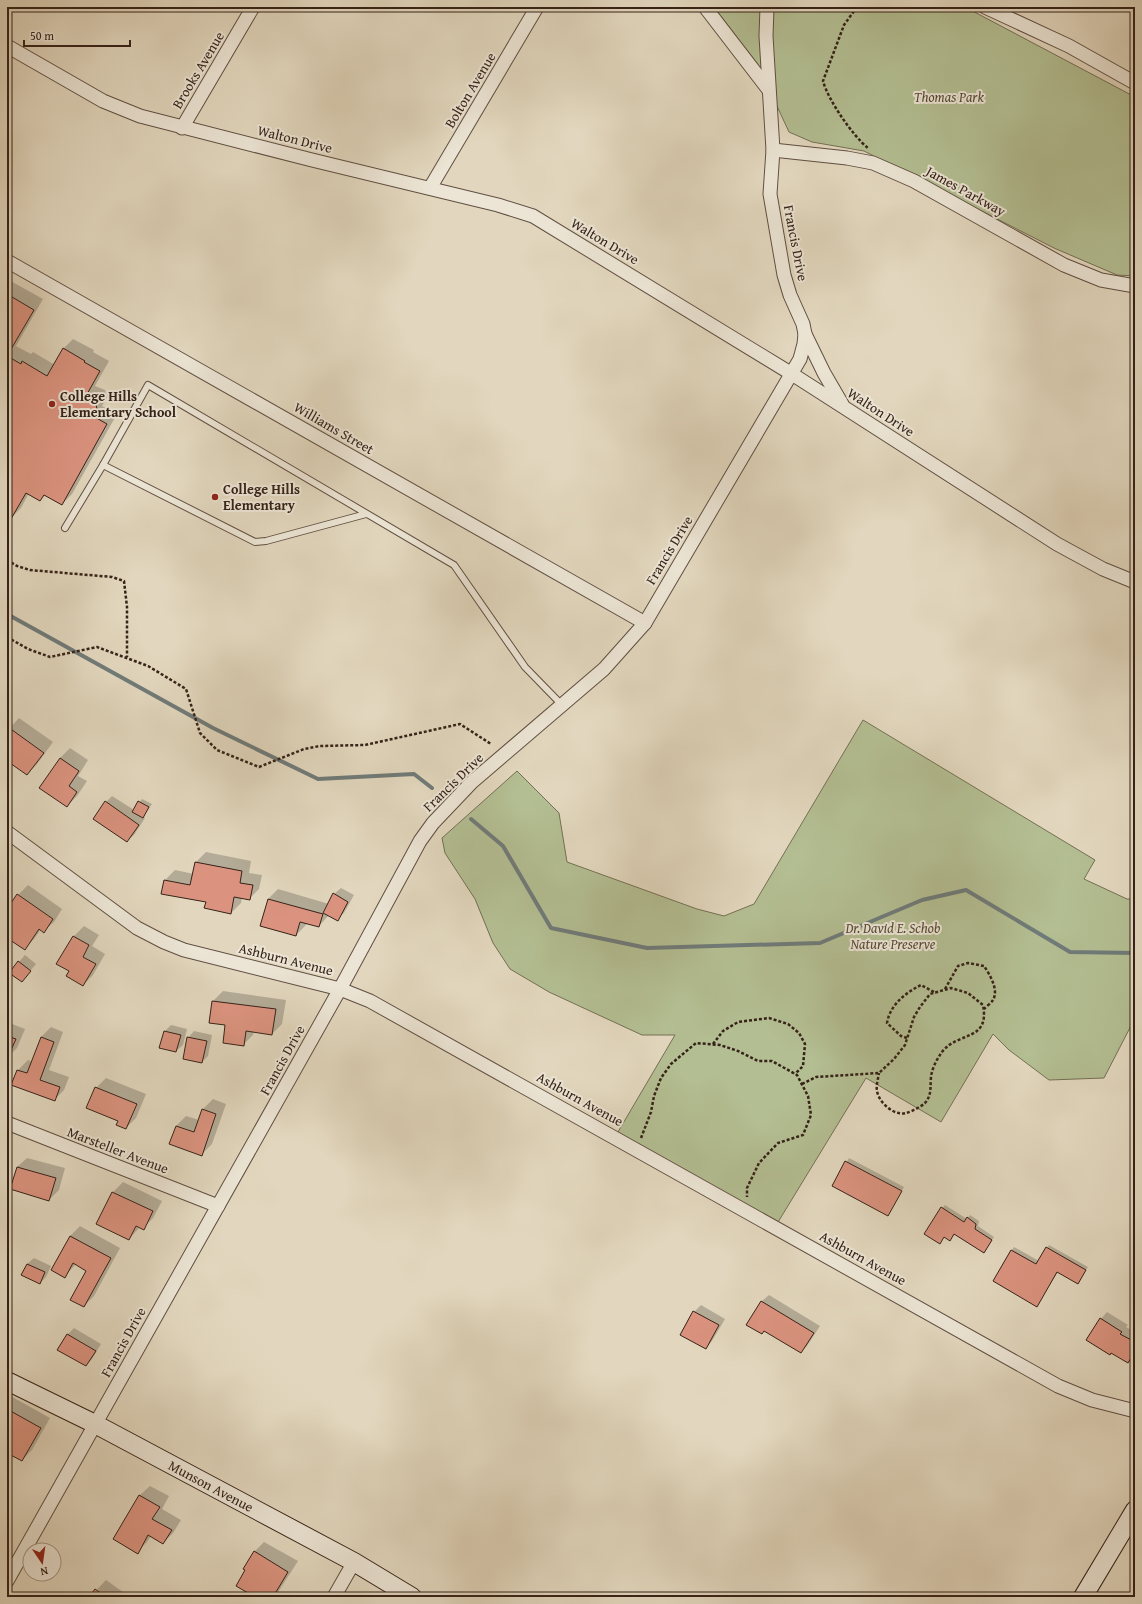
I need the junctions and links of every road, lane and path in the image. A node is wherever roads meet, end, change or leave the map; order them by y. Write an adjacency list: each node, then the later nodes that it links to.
1 (253, 7): 10 (street, Brooks Avenue)
2 (537, 7): 13 (street, Bolton Avenue)
3 (705, 7): 9 (street)
4 (767, 7): 9 (street, Francis Drive)
5 (857, 7): 12 (path)
6 (985, 7): 8 (street)
7 (7, 46): 10 (street, Walton Drive)
8 (1135, 83)
9 (768, 89): 11 (street, Francis Drive)
10 (182, 128): 13 (street, Walton Drive)
11 (773, 150): 15 (street, James Parkway); 16 (street, Francis Drive)
12 (874, 150)
13 (430, 188): 17 (street, Walton Drive)
14 (7, 261): 24 (street, Williams Street)
15 (1135, 286)
16 (805, 334): 17 (street, Francis Drive); 18 (street)
17 (792, 374): 18 (street, Walton Drive); 24 (street, Francis Drive)
18 (844, 407): 23 (street, Walton Drive)
19 (103, 465): 20 (lane); 20 (lane); 21 (lane)
20 (366, 514): 27 (lane)
21 (65, 528)
22 (7, 560): 26 (path)
23 (1135, 582)
24 (645, 623): 27 (street, Francis Drive)
25 (7, 637): 26 (path)
26 (127, 657): 28 (path)
27 (562, 705): 30 (street, Francis Drive)
28 (491, 744)
29 (7, 832): 30 (street, Ashburn Avenue)
30 (340, 989): 40 (street, Ashburn Avenue); 41 (street, Francis Drive)
31 (945, 990): 32 (path); 33 (path); 33 (path)
32 (936, 993): 34 (path); 34 (path)
33 (984, 1009): 36 (path)
34 (907, 1038): 36 (path)
35 (713, 1044): 37 (path); 37 (path); 40 (path)
36 (879, 1073): 38 (path)
37 (795, 1074): 38 (path)
38 (802, 1084): 42 (path)
39 (7, 1123): 41 (street, Marsteller Avenue)
40 (635, 1149): 42 (street, Ashburn Avenue)
41 (218, 1206): 45 (street, Francis Drive)
42 (748, 1212): 44 (street, Ashburn Avenue)
43 (7, 1381): 45 (street, Munson Avenue)
44 (1135, 1411)
45 (95, 1424): 47 (street, Munson Avenue); 48 (street, Francis Drive)
46 (1135, 1510): 51 (street)
47 (354, 1562): 49 (street); 50 (street, Munson Avenue)
48 (7, 1581)
49 (334, 1597)
50 (412, 1597)
51 (1083, 1597)

